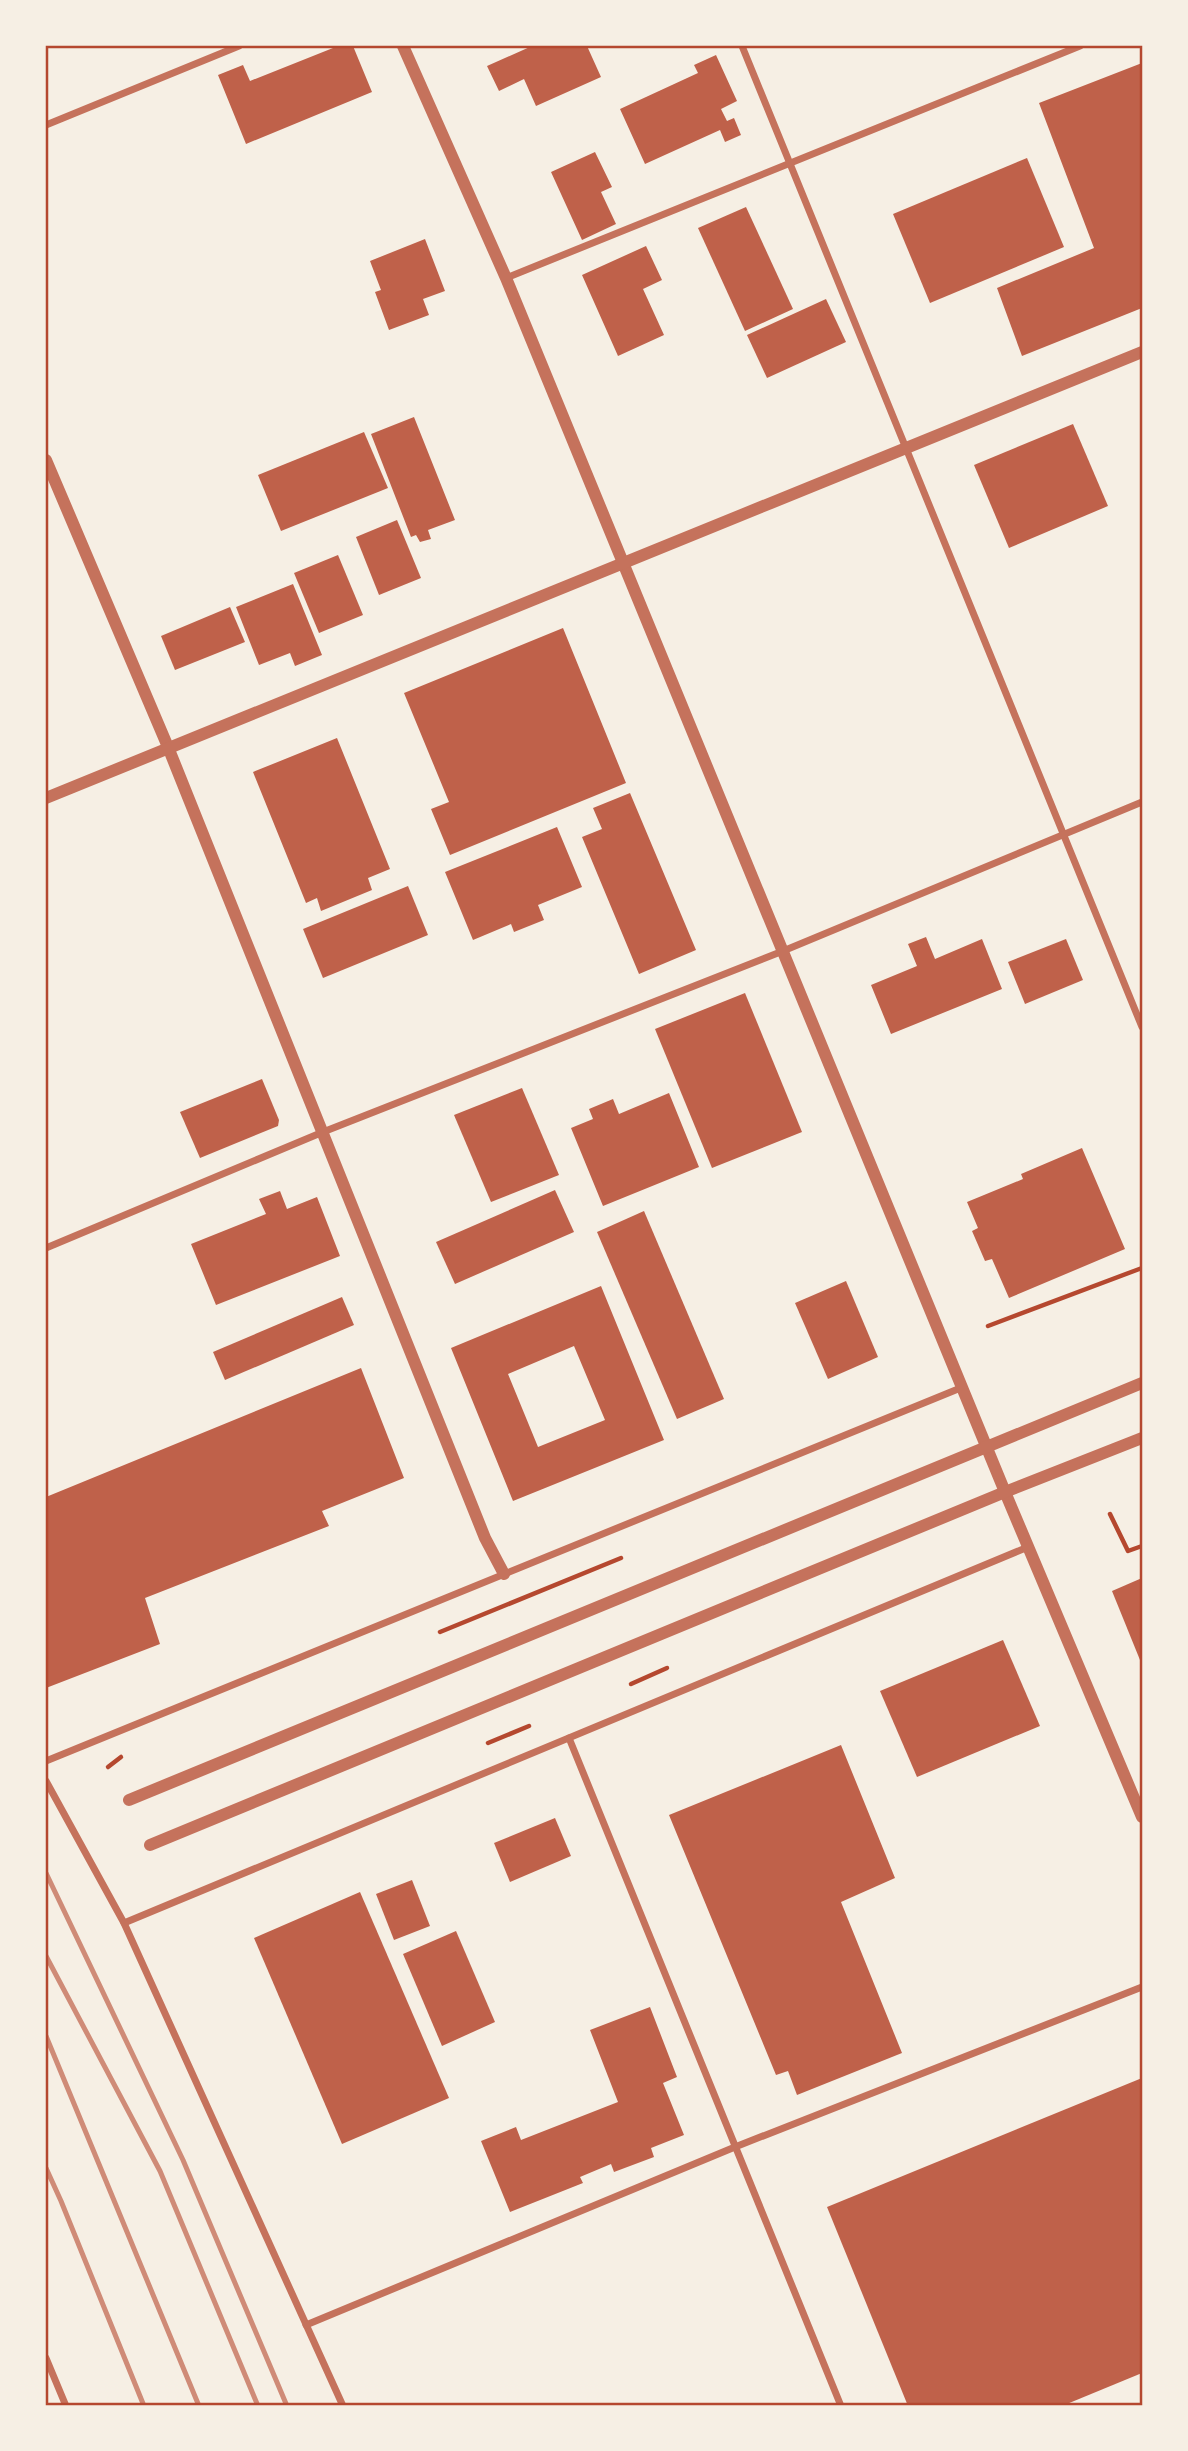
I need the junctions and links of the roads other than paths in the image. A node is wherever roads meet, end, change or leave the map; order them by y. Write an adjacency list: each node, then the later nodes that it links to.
1 (239, 46): 5 (street)
2 (403, 46): 7 (street)
3 (742, 46): 6 (street)
4 (1080, 46): 6 (street)
5 (46, 125)
6 (789, 162): 7 (street); 9 (street)
7 (506, 278): 11 (street)
8 (1143, 352): 9 (street)
9 (905, 446): 11 (street); 15 (street)
10 (47, 469): 12 (street)
11 (623, 563): 12 (street); 16 (street)
12 (167, 747): 13 (street); 18 (street)
13 (46, 798)
14 (1143, 802): 15 (street)
15 (1063, 834): 16 (street); 17 (street)
16 (783, 951): 18 (street); 21 (street)
17 (1143, 1027)
18 (323, 1132): 19 (street); 26 (street)
19 (46, 1248)
20 (1143, 1383): 23 (street)
21 (963, 1387): 23 (street); 26 (street)
22 (1143, 1438): 24 (street)
23 (988, 1447): 24 (street); 30 (street)
24 (1005, 1492): 25 (street); 32 (street)
25 (1028, 1547): 27 (street); 31 (street)
26 (504, 1574): 28 (street)
27 (569, 1738): 33 (street); 35 (street)
28 (46, 1761)
29 (46, 1781): 33 (street)
30 (129, 1800)
31 (1143, 1816)
32 (149, 1845)
33 (124, 1923): 36 (street)
34 (1143, 1987): 35 (street)
35 (735, 2147): 36 (street); 40 (street)
36 (306, 2325): 39 (street)
37 (46, 2358): 38 (street)
38 (66, 2406)
39 (344, 2406)
40 (841, 2406)

